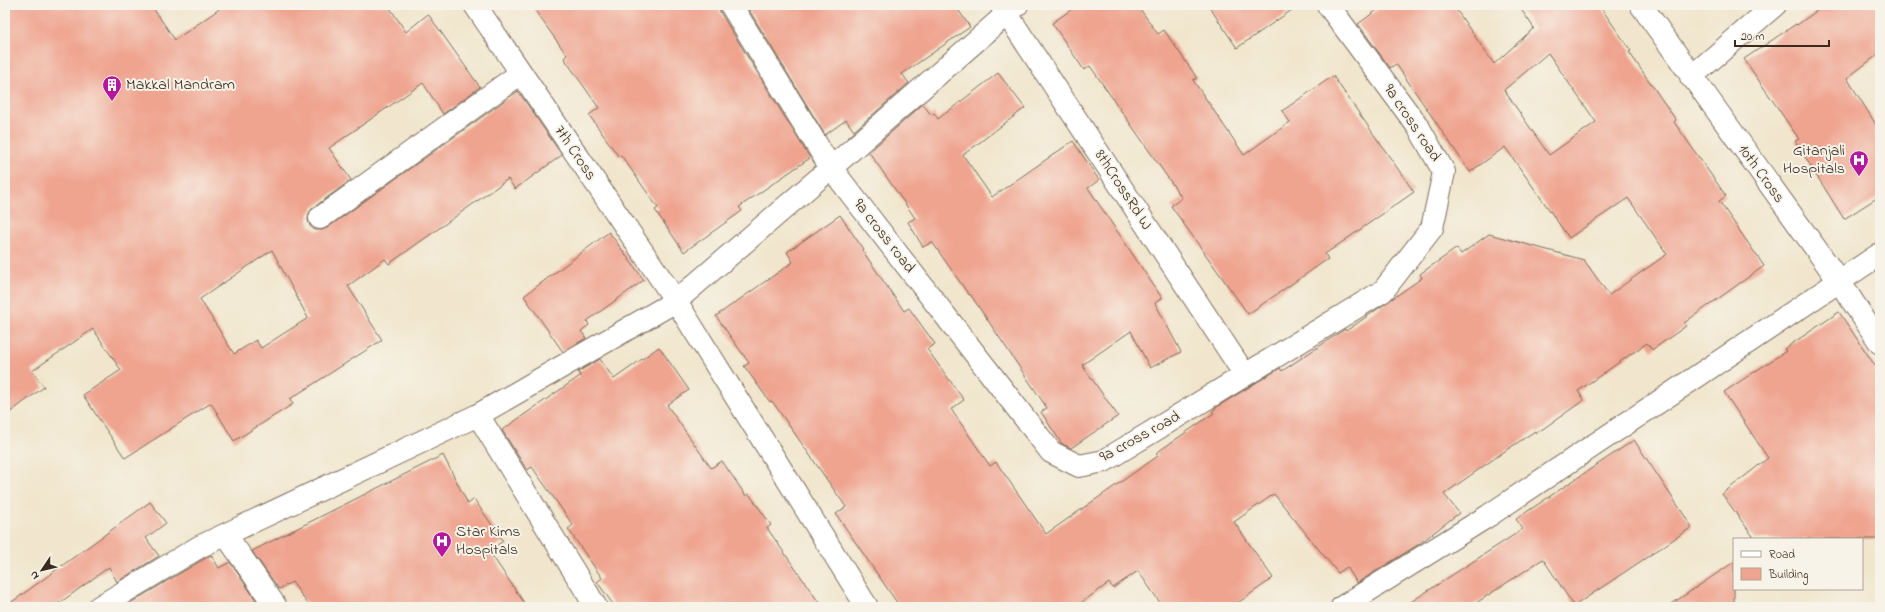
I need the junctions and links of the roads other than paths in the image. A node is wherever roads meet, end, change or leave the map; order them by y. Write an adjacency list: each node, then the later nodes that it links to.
1 (475, 5): 7 (street, 7th Cross)
2 (732, 5): 9 (street, 9a cross road)
3 (1328, 5): 15 (street, 9a cross road)
4 (1641, 5): 8 (street, 10th Cross)
5 (1775, 5): 8 (street)
6 (1008, 8): 9 (street); 15 (street, 8thCrossRd W)
7 (521, 73): 10 (street); 13 (street, 7th Cross)
8 (1691, 76): 12 (street, 10th Cross)
9 (831, 168): 13 (street); 15 (street, 9a cross road)
10 (320, 218)
11 (1880, 254): 12 (street)
12 (1838, 281): 14 (street, 10th Cross); 22 (street)
13 (676, 301): 16 (street); 21 (street, 7th Cross)
14 (1880, 343)
15 (1245, 375)
16 (478, 415): 17 (street); 20 (street)
17 (226, 535): 18 (street); 19 (street)
18 (100, 607)
19 (276, 607)
20 (596, 607)
21 (867, 607)
22 (1342, 607)

